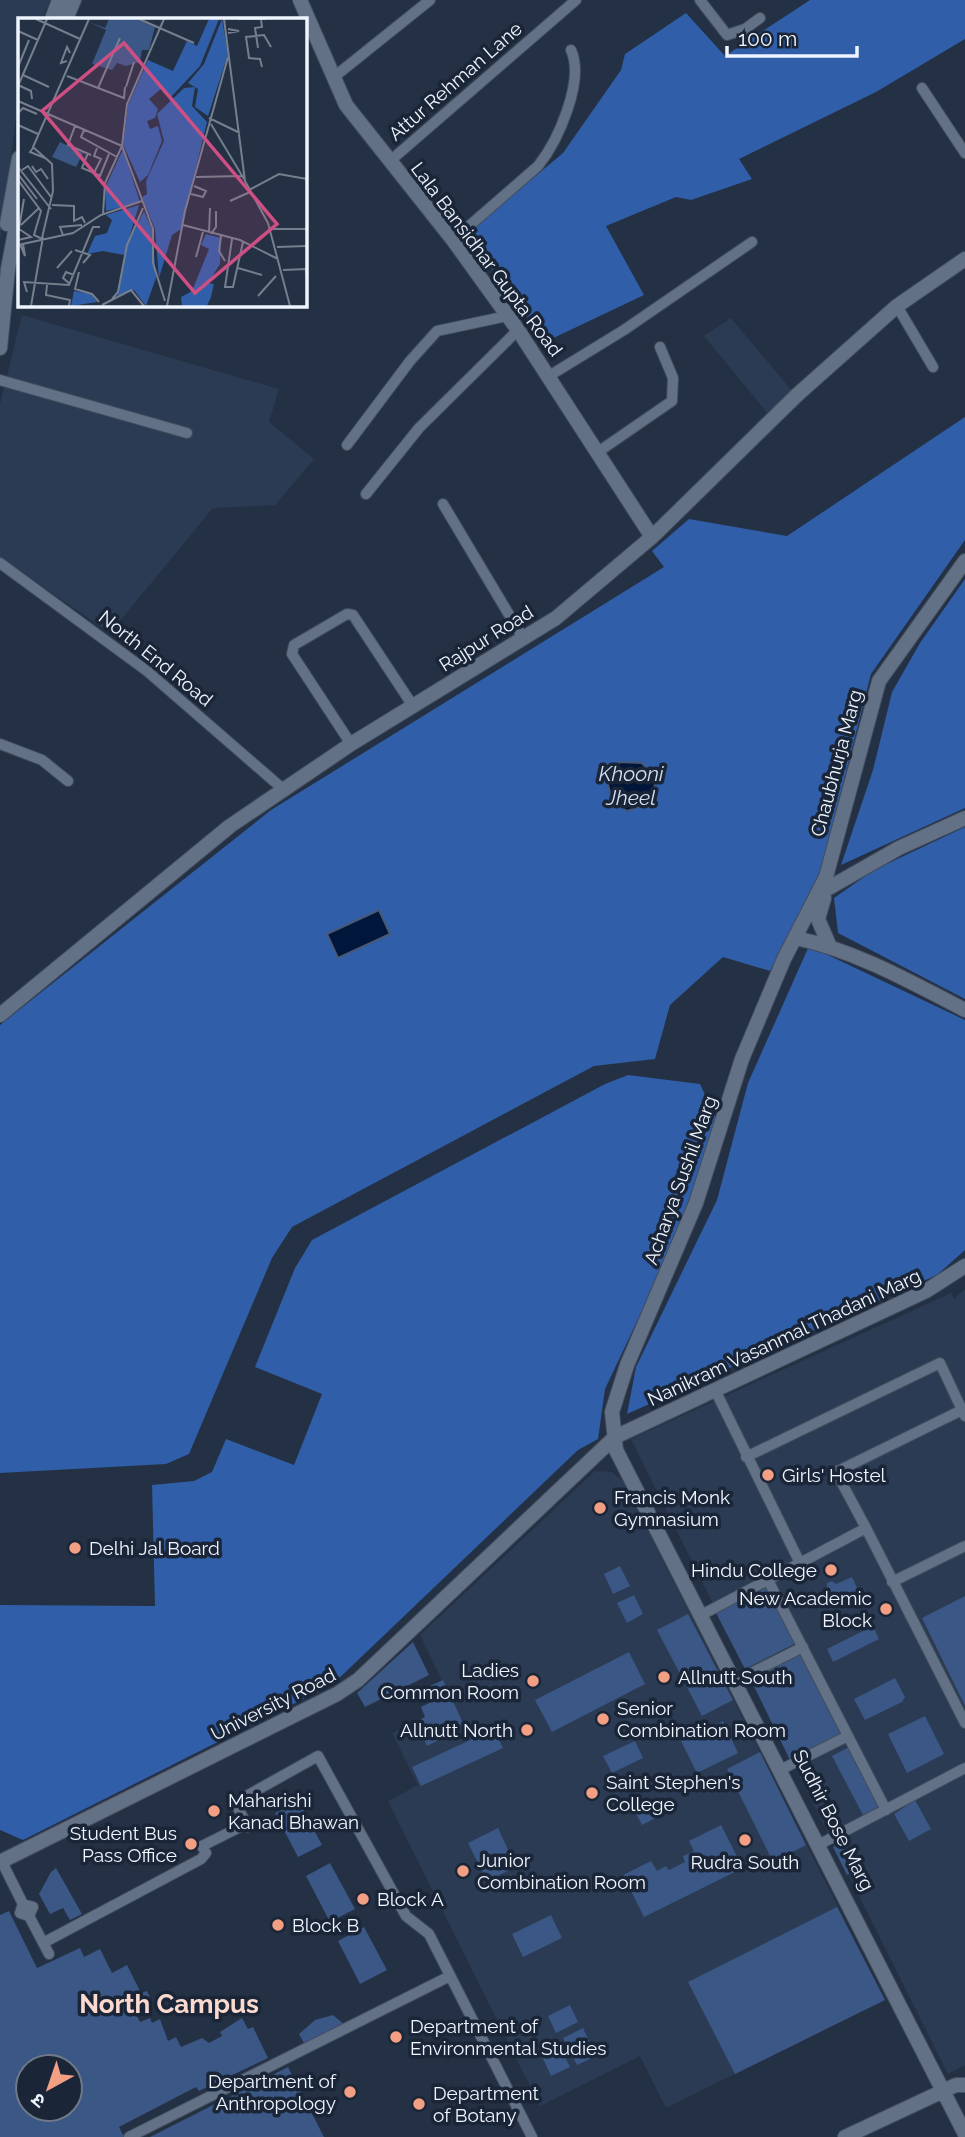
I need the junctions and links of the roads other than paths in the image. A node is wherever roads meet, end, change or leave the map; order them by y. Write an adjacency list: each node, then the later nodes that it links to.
1 (59, 0): 7 (street)
2 (74, 0): 8 (street)
3 (300, 0): 10 (street, Lala Bansidhar Gupta Road)
4 (430, 0): 12 (street)
5 (700, 0): 9 (street)
6 (570, 2): 15 (street, Attur Rehman Lane)
7 (52, 18)
8 (66, 18)
9 (760, 18)
10 (307, 20): 12 (street, Lala Bansidhar Gupta Road)
11 (571, 50): 18 (street)
12 (334, 78): 15 (street, Lala Bansidhar Gupta Road)
13 (922, 88): 14 (street)
14 (965, 153)
15 (390, 161): 18 (street, Lala Bansidhar Gupta Road)
16 (18, 164): 21 (street)
17 (18, 215): 26 (street)
18 (453, 240): 23 (street, Lala Bansidhar Gupta Road)
19 (752, 242): 28 (street)
20 (965, 259): 22 (street, Rajpur Road)
21 (0, 263)
22 (897, 306): 27 (street); 35 (street, Rajpur Road)
23 (507, 316): 24 (street, Lala Bansidhar Gupta Road); 31 (street)
24 (518, 330): 28 (street, Lala Bansidhar Gupta Road); 33 (street)
25 (660, 347): 32 (street)
26 (0, 348)
27 (933, 367)
28 (549, 376): 32 (street, Lala Bansidhar Gupta Road)
29 (0, 380): 30 (street)
30 (187, 433)
31 (347, 445)
32 (598, 452): 35 (street, Lala Bansidhar Gupta Road)
33 (366, 494)
34 (443, 504): 38 (street)
35 (652, 537): 38 (street, Rajpur Road)
36 (965, 561): 45 (street, Chaubhurja Marg)
37 (0, 563): 43 (street, North End Road)
38 (523, 638): 39 (street, Rajpur Road)
39 (413, 706): 41 (street, Rajpur Road); 41 (street)
40 (0, 744): 42 (street)
41 (351, 744): 43 (street, Rajpur Road)
42 (68, 781)
43 (283, 789): 49 (street, Rajpur Road)
44 (965, 818): 45 (street)
45 (826, 883): 46 (street, Acharya Sushil Marg); 47 (street)
46 (796, 938): 47 (street); 53 (street, Acharya Sushil Marg)
47 (830, 947): 48 (street)
48 (965, 1010)
49 (2, 1012)
50 (965, 1266): 51 (street, Nanikram Vasanmal Thadani Marg)
51 (715, 1390): 53 (street, Nanikram Vasanmal Thadani Marg); 54 (street)
52 (963, 1413): 54 (street); 55 (street)
53 (615, 1437): 60 (street, Sudhir Bose Marg); 69 (street, University Road); 73 (street, Sudhir Bose Marg)
54 (746, 1457): 57 (street)
55 (866, 1528): 57 (street); 59 (street)
56 (965, 1546): 59 (street)
57 (800, 1563): 58 (street)
58 (768, 1580): 60 (street); 61 (street)
59 (892, 1582): 63 (street)
60 (708, 1612): 62 (street, Sudhir Bose Marg)
61 (803, 1647): 62 (street); 64 (street)
62 (741, 1678): 65 (street, Sudhir Bose Marg)
63 (965, 1723)
64 (848, 1736): 65 (street); 67 (street)
65 (786, 1767): 68 (street, Sudhir Bose Marg)
66 (965, 1768): 67 (street)
67 (886, 1810): 68 (street)
68 (827, 1840): 73 (street, Sudhir Bose Marg)
69 (1, 1862): 70 (street)
70 (43, 1943): 71 (street); 72 (street)
71 (48, 1954)
72 (450, 1976): 75 (street); 76 (street)
73 (954, 2083): 74 (street, Sudhir Bose Marg); 77 (street)
74 (965, 2134)
75 (129, 2137)
76 (533, 2137)
77 (845, 2137)

